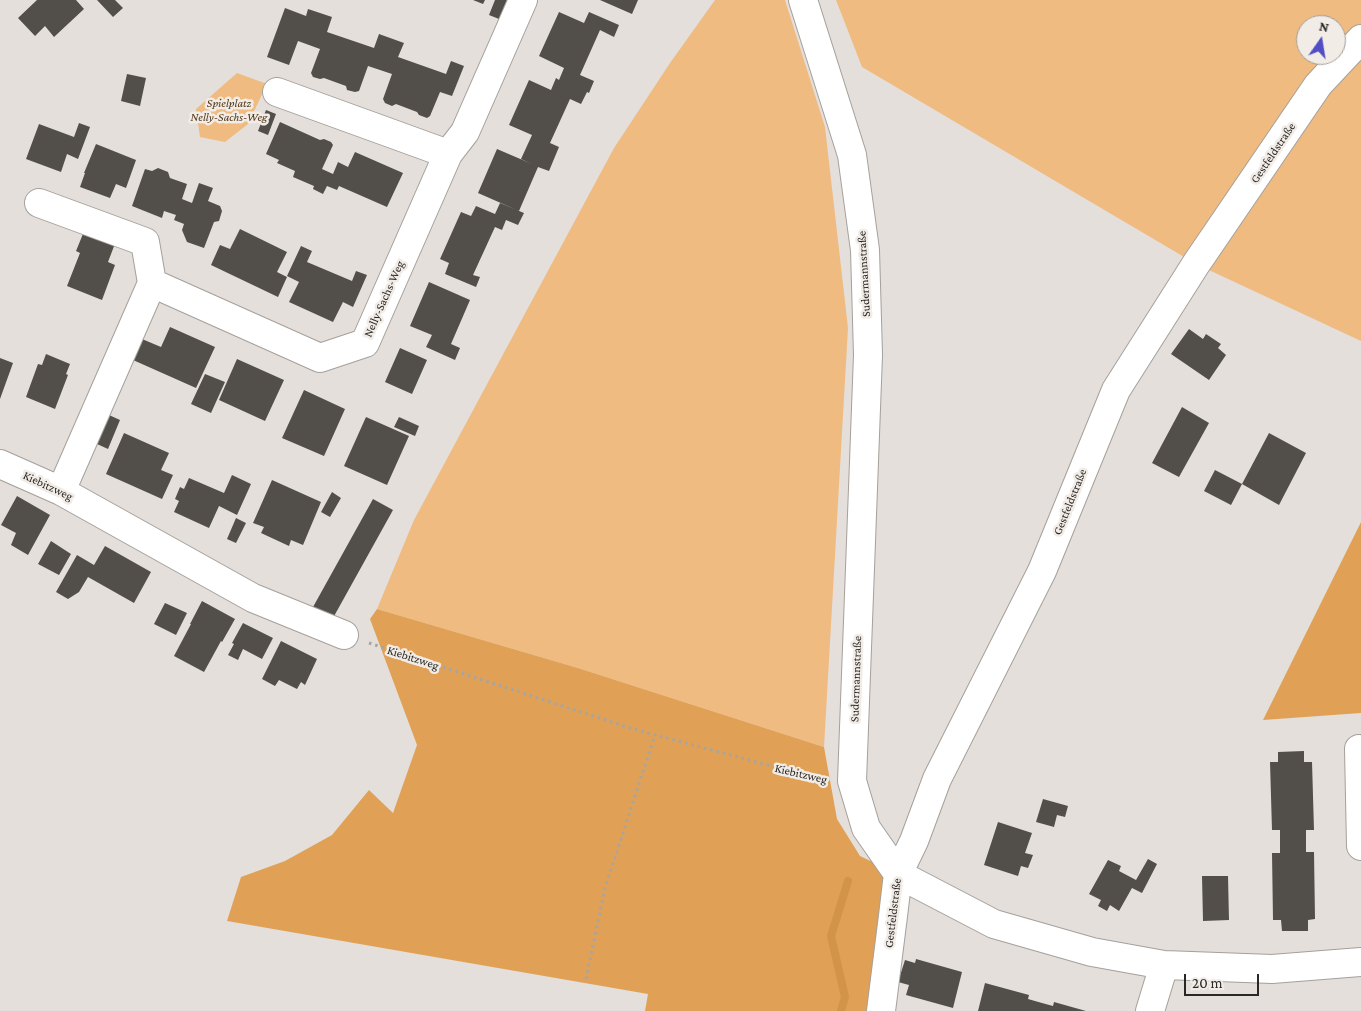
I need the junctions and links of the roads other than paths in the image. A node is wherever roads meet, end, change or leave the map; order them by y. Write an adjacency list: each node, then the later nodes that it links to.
1 (523, 0): 5 (street, Nelly-Sachs-Weg)
2 (803, 0): 13 (street, Sudermannstraße)
3 (1361, 39): 13 (street, Gestfeldstraße)
4 (277, 92): 5 (street)
5 (448, 154): 7 (street, Nelly-Sachs-Weg)
6 (39, 203): 7 (street)
7 (152, 283): 9 (street)
8 (0, 464): 9 (street, Kiebitzweg)
9 (62, 491): 10 (street, Kiebitzweg)
10 (344, 636)
11 (1359, 749): 12 (street)
12 (1361, 846)
13 (898, 874): 15 (street, Sudermannstraße); 16 (street, Gestfeldstraße)
14 (1361, 962): 15 (street, Sudermannstraße)
15 (1164, 965): 17 (street)
16 (880, 1011)
17 (1150, 1011)

